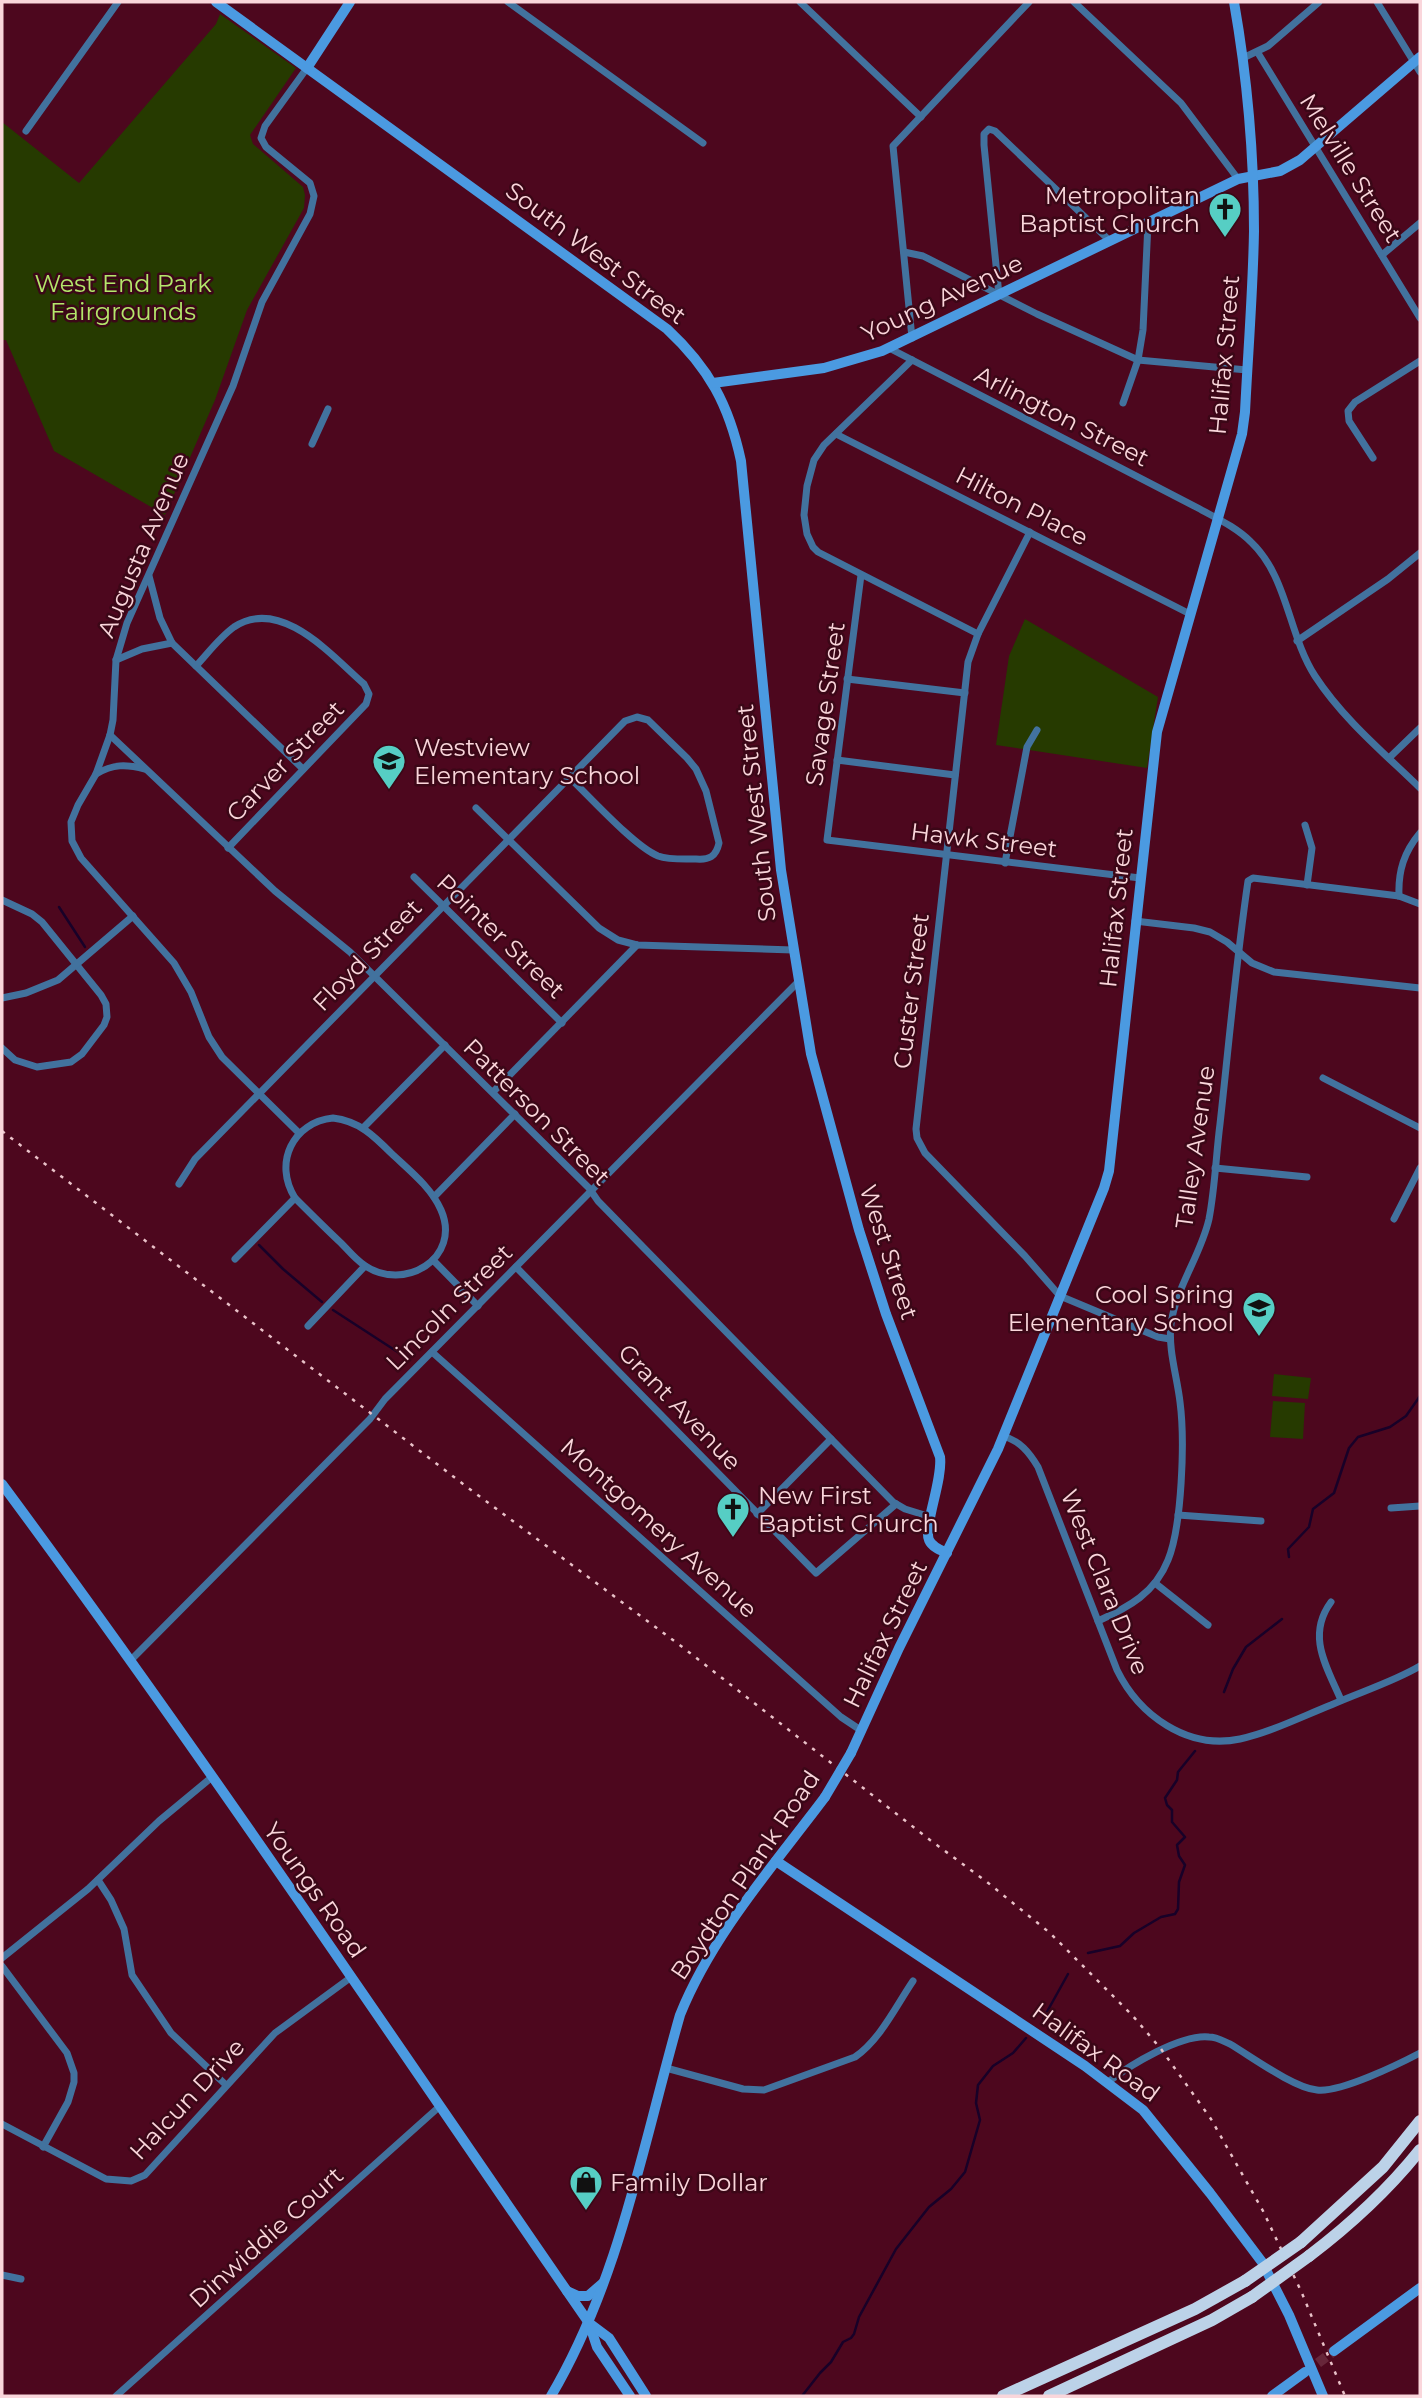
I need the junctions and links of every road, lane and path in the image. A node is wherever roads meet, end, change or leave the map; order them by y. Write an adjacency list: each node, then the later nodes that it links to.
1 (118, 2): 17 (street)
2 (216, 2): 14 (street, South West Street)
3 (350, 2): 14 (street)
4 (508, 2): 18 (street)
5 (800, 2): 16 (street)
6 (1029, 2): 16 (street)
7 (1074, 2): 21 (street)
8 (1234, 2): 12 (street, Halifax Street)
9 (1319, 2): 11 (street)
10 (1377, 2): 13 (street)
11 (1258, 52): 12 (street); 19 (street, Melville Street)
12 (1243, 58): 20 (street, Halifax Street)
13 (1417, 60): 15 (street); 19 (street, Young Avenue)
14 (307, 68): 35 (street, South West Street); 44 (street, Augusta Avenue)
15 (1420, 72)
16 (921, 117): 25 (street)
17 (26, 131)
18 (703, 143)
19 (1316, 147): 20 (street, Young Avenue); 26 (street, Melville Street)
20 (1252, 177): 21 (street, Young Avenue); 34 (street, Halifax Street)
21 (1238, 180): 23 (street, Young Avenue)
22 (1420, 222): 26 (street)
23 (1148, 223): 24 (street, Young Avenue); 32 (street)
24 (1110, 241): 27 (street, Young Avenue); 27 (street)
25 (904, 252): 27 (street); 29 (street)
26 (1382, 255): 28 (street, Melville Street)
27 (999, 295): 29 (street, Young Avenue); 32 (street)
28 (1420, 318)
29 (912, 338): 30 (street, Young Avenue)
30 (889, 348): 31 (street, Arlington Street); 35 (street, Young Avenue)
31 (912, 360): 38 (street); 41 (street, Arlington Street)
32 (1138, 360): 34 (street); 36 (street)
33 (1420, 361): 40 (street)
34 (1247, 370): 41 (street, Halifax Street)
35 (713, 383): 83 (street, South West Street)
36 (1123, 403)
37 (328, 409): 39 (street)
38 (836, 434): 42 (street, Hilton Place); 45 (street)
39 (312, 444)
40 (1373, 458)
41 (1218, 519): 46 (street, Halifax Street); 48 (street, Arlington Street)
42 (1030, 531): 46 (street, Hilton Place); 47 (street, Custer Street)
43 (1420, 553): 48 (street)
44 (149, 575): 49 (street); 50 (street, Augusta Avenue)
45 (861, 575): 47 (street); 52 (street, Savage Street)
46 (1190, 614): 74 (street, Halifax Street)
47 (978, 634): 53 (street, Custer Street)
48 (1297, 641): 57 (street, Arlington Street)
49 (172, 643): 50 (street); 51 (street)
50 (116, 660): 56 (street, Augusta Avenue)
51 (196, 666): 60 (street); 60 (street, Carver Street)
52 (847, 679): 53 (street); 58 (street, Savage Street)
53 (965, 693): 62 (street, Custer Street)
54 (1420, 728): 57 (street)
55 (1037, 730): 72 (street)
56 (110, 735): 59 (street, Patterson Street); 61 (street, Augusta Avenue)
57 (1389, 758): 64 (street, Arlington Street)
58 (836, 760): 62 (street); 68 (street, Savage Street)
59 (146, 769): 61 (street); 70 (street, Patterson Street)
60 (303, 769): 70 (street, Carver Street)
61 (96, 774): 80 (street, Augusta Avenue)
62 (956, 775): 71 (street, Custer Street)
63 (569, 777): 63 (street, Floyd Street); 69 (street, Floyd Street)
64 (1420, 788)
65 (476, 808): 69 (street)
66 (1306, 825): 75 (street)
67 (1420, 833): 76 (street)
68 (826, 838): 71 (street, Hawk Street)
69 (508, 839): 79 (street, Floyd Street); 82 (street)
70 (228, 848): 86 (street, Patterson Street)
71 (946, 855): 72 (street, Hawk Street); 112 (street, Custer Street)
72 (1005, 863): 74 (street, Hawk Street)
73 (414, 877): 79 (street, Pointer Street)
74 (1140, 878): 81 (street, Halifax Street)
75 (1307, 885): 76 (street); 84 (street, Talley Avenue)
76 (1399, 896): 78 (street)
77 (2, 900): 85 (street)
78 (1420, 904)
79 (443, 906): 86 (street, Floyd Street); 90 (street, Pointer Street)
80 (133, 916): 85 (street); 95 (street, Augusta Avenue)
81 (1135, 921): 84 (street); 112 (street, Halifax Street)
82 (637, 945): 83 (street); 90 (street)
83 (793, 950): 87 (street, West Street)
84 (1238, 953): 88 (street); 100 (street, Talley Avenue)
85 (77, 965): 89 (street); 92 (street)
86 (374, 976): 91 (street, Patterson Street); 95 (street, Floyd Street)
87 (798, 982): 104 (street, Lincoln Street); 125 (street, West Street)
88 (1420, 988)
89 (2, 998)
90 (562, 1023): 94 (street)
91 (444, 1045): 94 (street, Patterson Street); 97 (street)
92 (2, 1048)
93 (1324, 1078): 98 (street)
94 (493, 1092): 96 (street, Patterson Street)
95 (259, 1094): 99 (street, Augusta Avenue); 103 (street, Floyd Street)
96 (516, 1114): 104 (street, Patterson Street); 105 (street)
97 (363, 1128): 99 (street); 105 (street)
98 (1420, 1128)
99 (299, 1133): 106 (street)
100 (1215, 1168): 102 (street); 115 (street, Talley Avenue)
101 (1420, 1168): 107 (street)
102 (1307, 1177)
103 (179, 1184)
104 (591, 1191): 111 (street, Lincoln Street); 118 (street, Patterson Street)
105 (434, 1197): 109 (street)
106 (295, 1198): 108 (street); 110 (street)
107 (1395, 1219)
108 (235, 1259)
109 (433, 1260): 110 (street); 113 (street)
110 (365, 1266): 114 (street)
111 (516, 1267): 113 (street, Lincoln Street); 123 (street, Grant Avenue)
112 (1060, 1296): 115 (street, Custer Street); 117 (street, Halifax Street)
113 (478, 1306): 116 (street, Lincoln Street)
114 (308, 1326)
115 (1170, 1339): 124 (street, Talley Avenue)
116 (432, 1352): 132 (street, Lincoln Street); 135 (street, Montgomery Avenue)
117 (1003, 1436): 127 (street, Halifax Street); 130 (street, West Clara Drive)
118 (831, 1439): 120 (street, Patterson Street); 123 (street)
119 (4, 1490): 132 (street, Youngs Road)
120 (896, 1504): 123 (street, Grant Avenue); 125 (street, Patterson Street)
121 (1420, 1506): 122 (street)
122 (1391, 1508)
123 (757, 1514)
124 (1178, 1516): 126 (street); 128 (street, Talley Avenue)
125 (931, 1517): 127 (street, West Street)
126 (1261, 1521)
127 (947, 1553): 135 (street, Halifax Street)
128 (1155, 1583): 130 (street); 131 (street)
129 (1331, 1602): 134 (street)
130 (1098, 1621): 134 (street, West Clara Drive)
131 (1208, 1625)
132 (130, 1661): 137 (street, Youngs Road)
133 (1420, 1666): 134 (street, West Clara Drive)
134 (1341, 1700)
135 (862, 1731): 136 (street, Halifax Street, bridge)
136 (838, 1774): 138 (street, Boydton Plank Road, bridge)
137 (212, 1777): 139 (street); 142 (street, Youngs Road)
138 (776, 1861): 145 (street, Boydton Plank Road); 146 (street, Halifax Road)
139 (98, 1880): 140 (street); 147 (street)
140 (2, 1958)
141 (2, 1966): 151 (street)
142 (350, 1978): 147 (street, Halcun Drive); 148 (street, Youngs Road)
143 (913, 1981): 145 (street)
144 (1420, 2053): 146 (street)
145 (666, 2068): 155 (street, Boydton Plank Road)
146 (1108, 2082): 168 (street, Halifax Road)
147 (226, 2085): 151 (street, Halcun Drive)
148 (440, 2106): 157 (street, Youngs Road); 162 (street, Dinwiddie Court)
149 (1420, 2121): 161 (highway, bridge)
150 (2, 2124): 151 (street, Halcun Drive)
151 (43, 2147)
152 (1420, 2150): 166 (highway, bridge)
153 (2, 2275): 154 (street)
154 (21, 2279)
155 (606, 2279): 157 (street); 158 (street, Boydton Plank Road)
156 (1420, 2288): 159 (street)
157 (567, 2291): 158 (street, Youngs Road)
158 (589, 2323): 163 (street, Boydton Plank Road); 164 (street); 165 (street)
159 (1334, 2351)
160 (1305, 2372): 167 (street)
161 (1004, 2395)
162 (116, 2396)
163 (551, 2396)
164 (630, 2396)
165 (646, 2396)
166 (1049, 2396)
167 (1272, 2396)
168 (1323, 2396)

